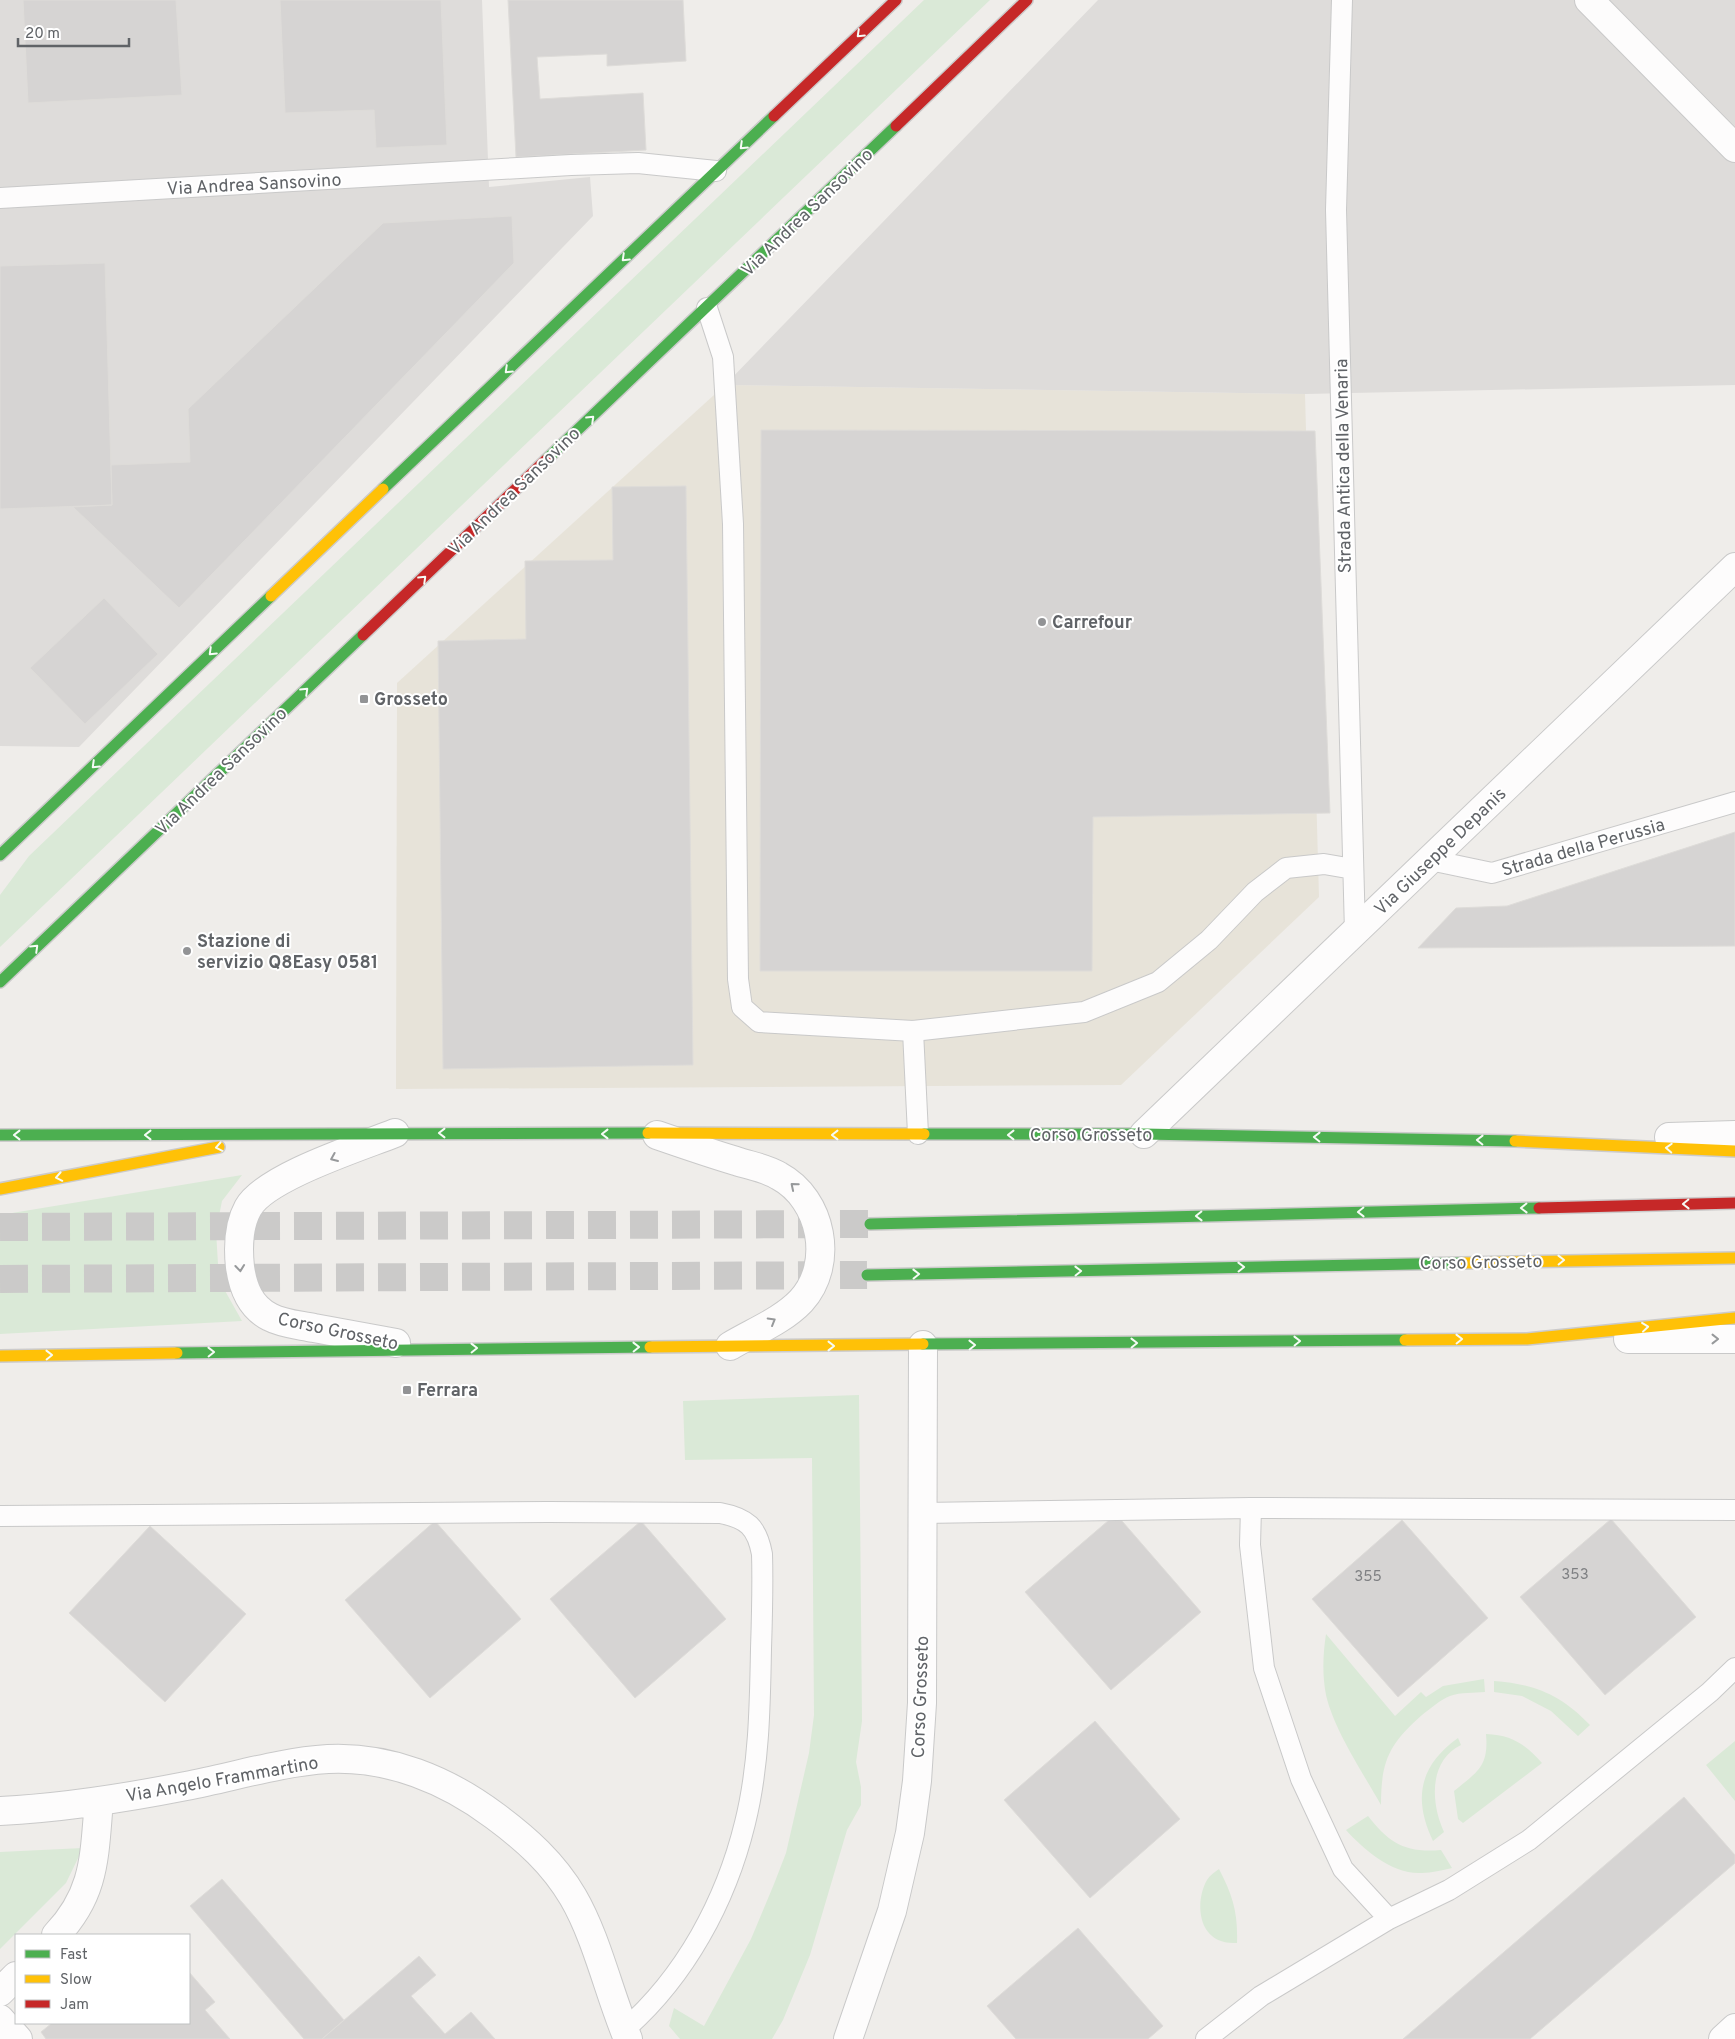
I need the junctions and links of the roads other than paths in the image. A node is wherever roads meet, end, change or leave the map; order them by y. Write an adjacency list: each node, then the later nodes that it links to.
1 (896, 0): 6 (main road, one-way to 6)
2 (1028, 0): 8 (main road, Via Andrea Sansovino)
3 (1342, 0): 13 (lane, Strada Antica della Venaria)
4 (1589, 0): 5 (street)
5 (1735, 148)
6 (716, 171): 7 (lane, Via Andrea Sansovino); 11 (main road, one-way to 11)
7 (0, 198)
8 (707, 308): 15 (main road, Via Andrea Sansovino, one-way to 8); 16 (lane)
9 (1735, 566): 12 (street, Via Giuseppe Depanis)
10 (1735, 802): 12 (lane, Strada della Perussia)
11 (0, 855)
12 (1430, 860): 14 (street, Via Giuseppe Depanis)
13 (1353, 869): 14 (lane, Strada Antica della Venaria); 16 (lane)
14 (1354, 932): 21 (street, Via Giuseppe Depanis)
15 (0, 982)
16 (913, 1031): 20 (lane)
17 (395, 1133): 18 (main road, Corso Grosseto); 19 (main road, Corso Grosseto, one-way to 17); 36 (street, Corso Grosseto, one-way to 36)
18 (284, 1134): 22 (main road, Corso Grosseto, one-way to 22); 26 (main road, one-way to 26)
19 (654, 1134): 20 (main road, Corso Grosseto, one-way to 19); 35 (street, Corso Grosseto, one-way to 19)
20 (918, 1134): 21 (main road, Corso Grosseto, one-way to 20)
21 (1144, 1134): 24 (main road, Corso Grosseto, one-way to 21)
22 (0, 1135)
23 (1735, 1135): 24 (street, Corso Grosseto)
24 (1528, 1141): 25 (main road, Corso Grosseto, one-way to 24)
25 (1735, 1151)
26 (0, 1189)
27 (1735, 1203): 28 (main road, one-way to 28)
28 (870, 1224)
29 (1735, 1258): 30 (main road, Corso Grosseto, one-way to 29)
30 (867, 1275)
31 (1735, 1318): 32 (main road, Corso Grosseto, one-way to 31)
32 (1527, 1339): 33 (street, Corso Grosseto, one-way to 33); 34 (main road, Corso Grosseto, one-way to 32)
33 (1735, 1339)
34 (923, 1345): 35 (main road, Corso Grosseto, one-way to 34); 40 (street, Corso Grosseto)
35 (730, 1346): 36 (main road, Corso Grosseto, one-way to 35)
36 (425, 1349): 37 (main road, Corso Grosseto, one-way to 36)
37 (0, 1356)
38 (1251, 1508): 39 (lane); 40 (lane); 45 (lane)
39 (1735, 1510)
40 (923, 1513): 53 (street, Corso Grosseto)
41 (0, 1516): 51 (lane)
42 (1735, 1668): 45 (lane)
43 (98, 1801): 44 (street, Via Angelo Frammartino); 46 (street); 51 (street, Via Angelo Frammartino)
44 (0, 1811)
45 (1389, 1919): 54 (lane)
46 (57, 1934)
47 (15, 1977): 48 (street)
48 (0, 1992)
49 (0, 2019): 52 (street)
50 (1735, 2028): 55 (street)
51 (626, 2034)
52 (18, 2039)
53 (848, 2039)
54 (1206, 2039)
55 (1722, 2039)

